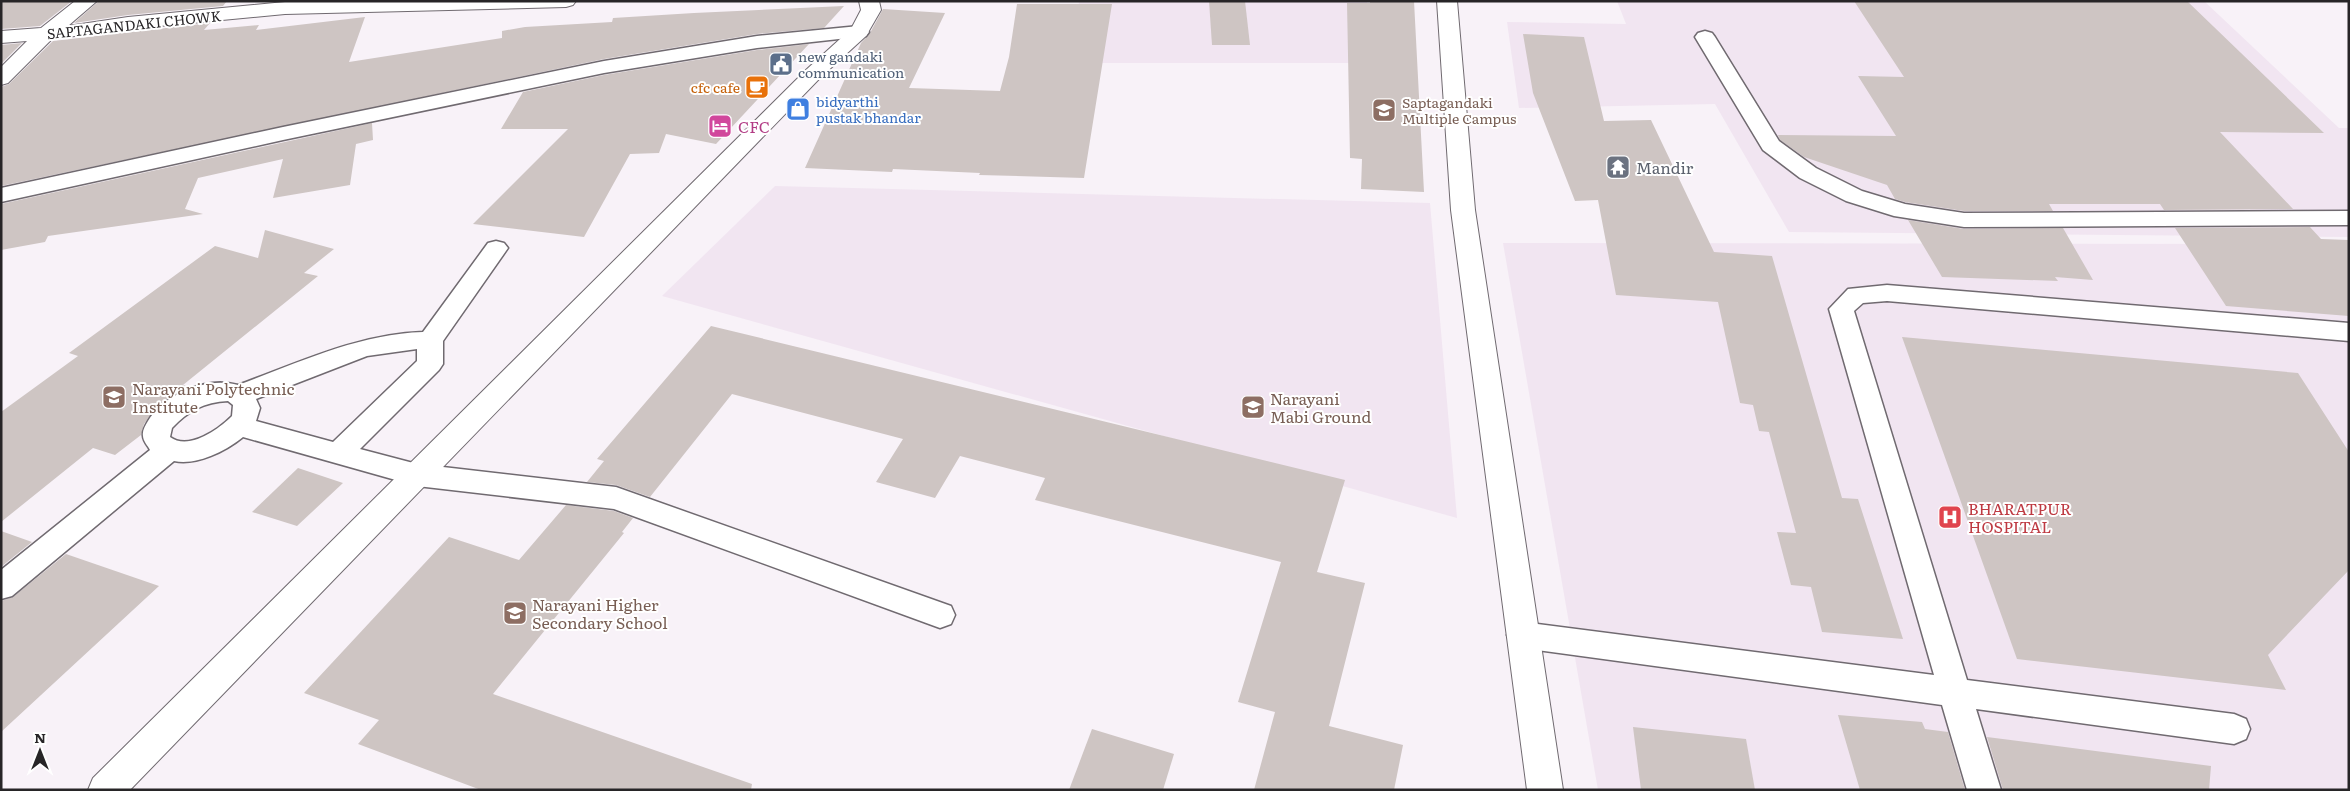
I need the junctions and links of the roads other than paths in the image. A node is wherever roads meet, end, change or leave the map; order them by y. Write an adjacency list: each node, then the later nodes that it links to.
1 (86, 1): 7 (street)
2 (566, 1): 5 (street, SAPTAGANDAKI CHOWK)
3 (869, 1): 6 (street)
4 (1447, 1): 23 (street)
5 (373, 4): 7 (street, SAPTAGANDAKI CHOWK)
6 (859, 32): 11 (lane); 20 (street)
7 (46, 34): 8 (street, SAPTAGANDAKI CHOWK); 10 (street)
8 (1, 37)
9 (1705, 37): 12 (lane)
10 (1, 79)
11 (1, 195)
12 (2349, 218)
13 (496, 248): 15 (lane)
14 (2349, 332): 24 (lane)
15 (430, 340): 16 (lane); 19 (lane)
16 (239, 395): 17 (lane); 18 (lane)
17 (239, 426): 18 (lane); 19 (lane)
18 (170, 449): 21 (lane)
19 (340, 452): 20 (lane)
20 (417, 475): 22 (lane); 26 (street)
21 (1, 587)
22 (940, 616)
23 (1522, 635): 24 (lane); 27 (street)
24 (1956, 693): 25 (lane); 28 (lane)
25 (2234, 729)
26 (106, 790)
27 (1545, 790)
28 (1984, 790)

